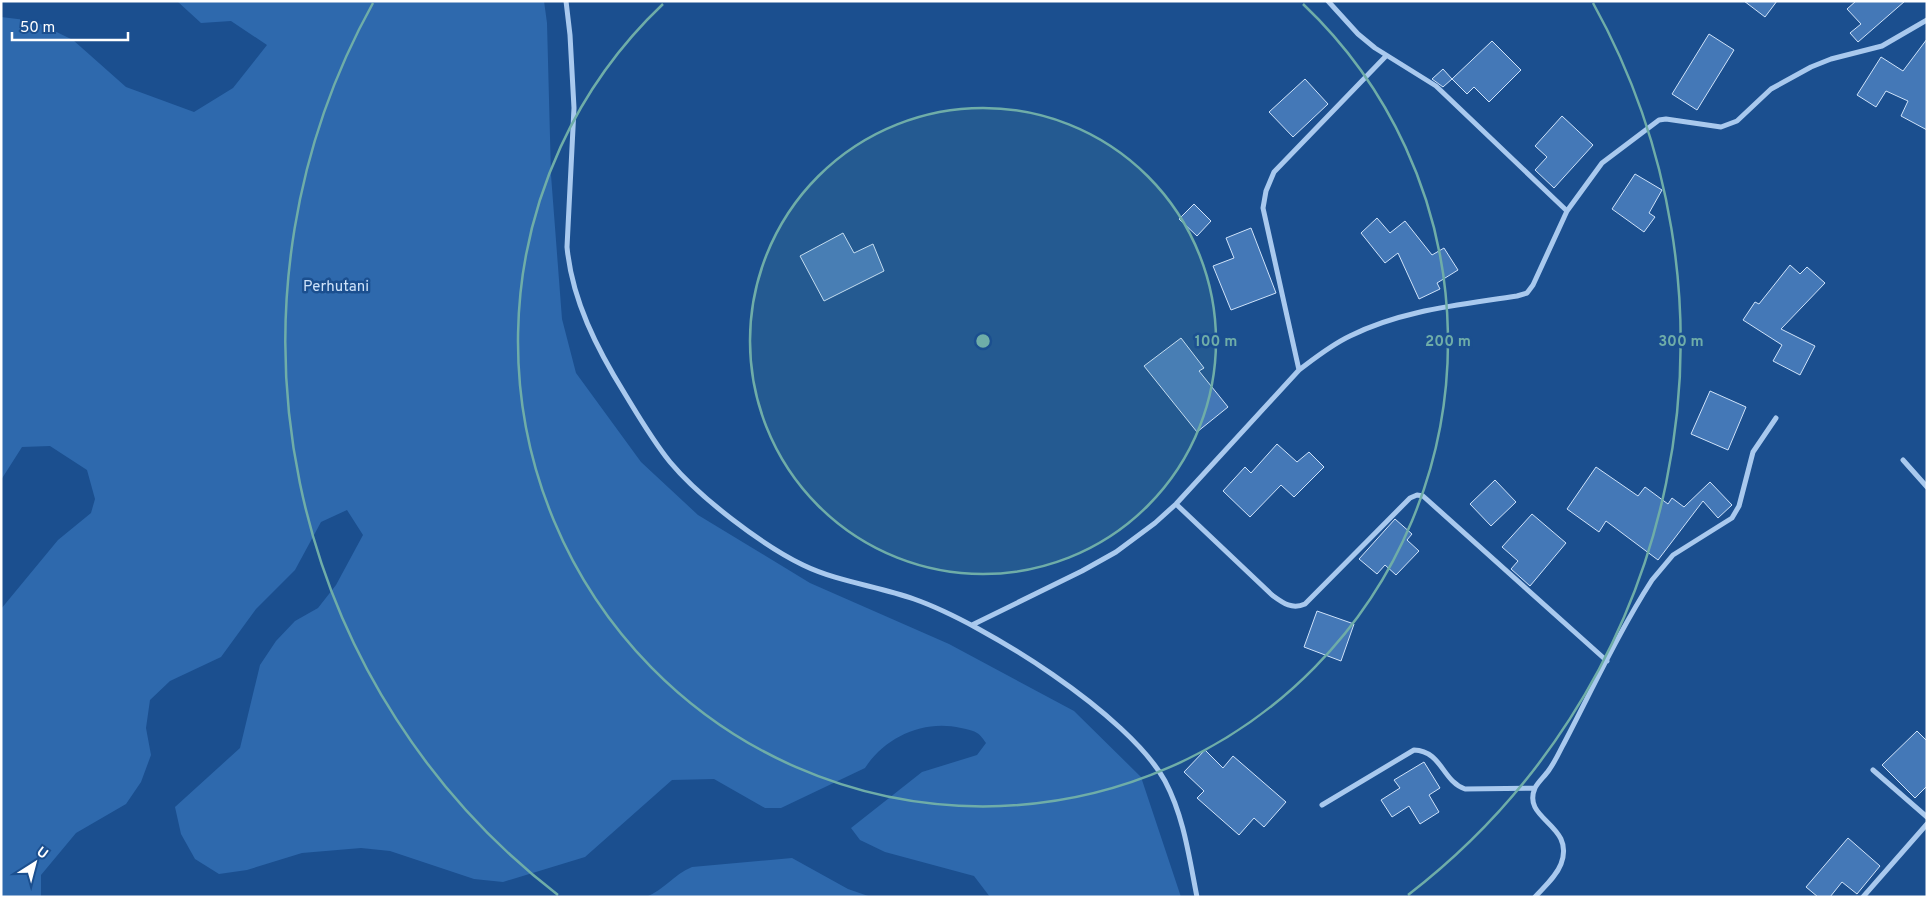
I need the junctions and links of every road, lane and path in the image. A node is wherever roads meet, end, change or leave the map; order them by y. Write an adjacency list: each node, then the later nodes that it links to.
1 (566, 1): 11 (street)
2 (1328, 1): 4 (street)
3 (1927, 20): 5 (street)
4 (1386, 56): 5 (street); 6 (street)
5 (1567, 211): 6 (street)
6 (1299, 370): 10 (street)
7 (1776, 418): 12 (street)
8 (1903, 460): 9 (street)
9 (1927, 487)
10 (1176, 504): 11 (street); 12 (street)
11 (972, 625): 18 (street)
12 (1607, 661): 14 (street)
13 (1873, 770): 16 (street)
14 (1535, 788): 15 (street); 19 (street)
15 (1322, 805)
16 (1927, 817)
17 (1927, 824): 20 (street)
18 (1197, 897)
19 (1535, 897)
20 (1863, 897)

